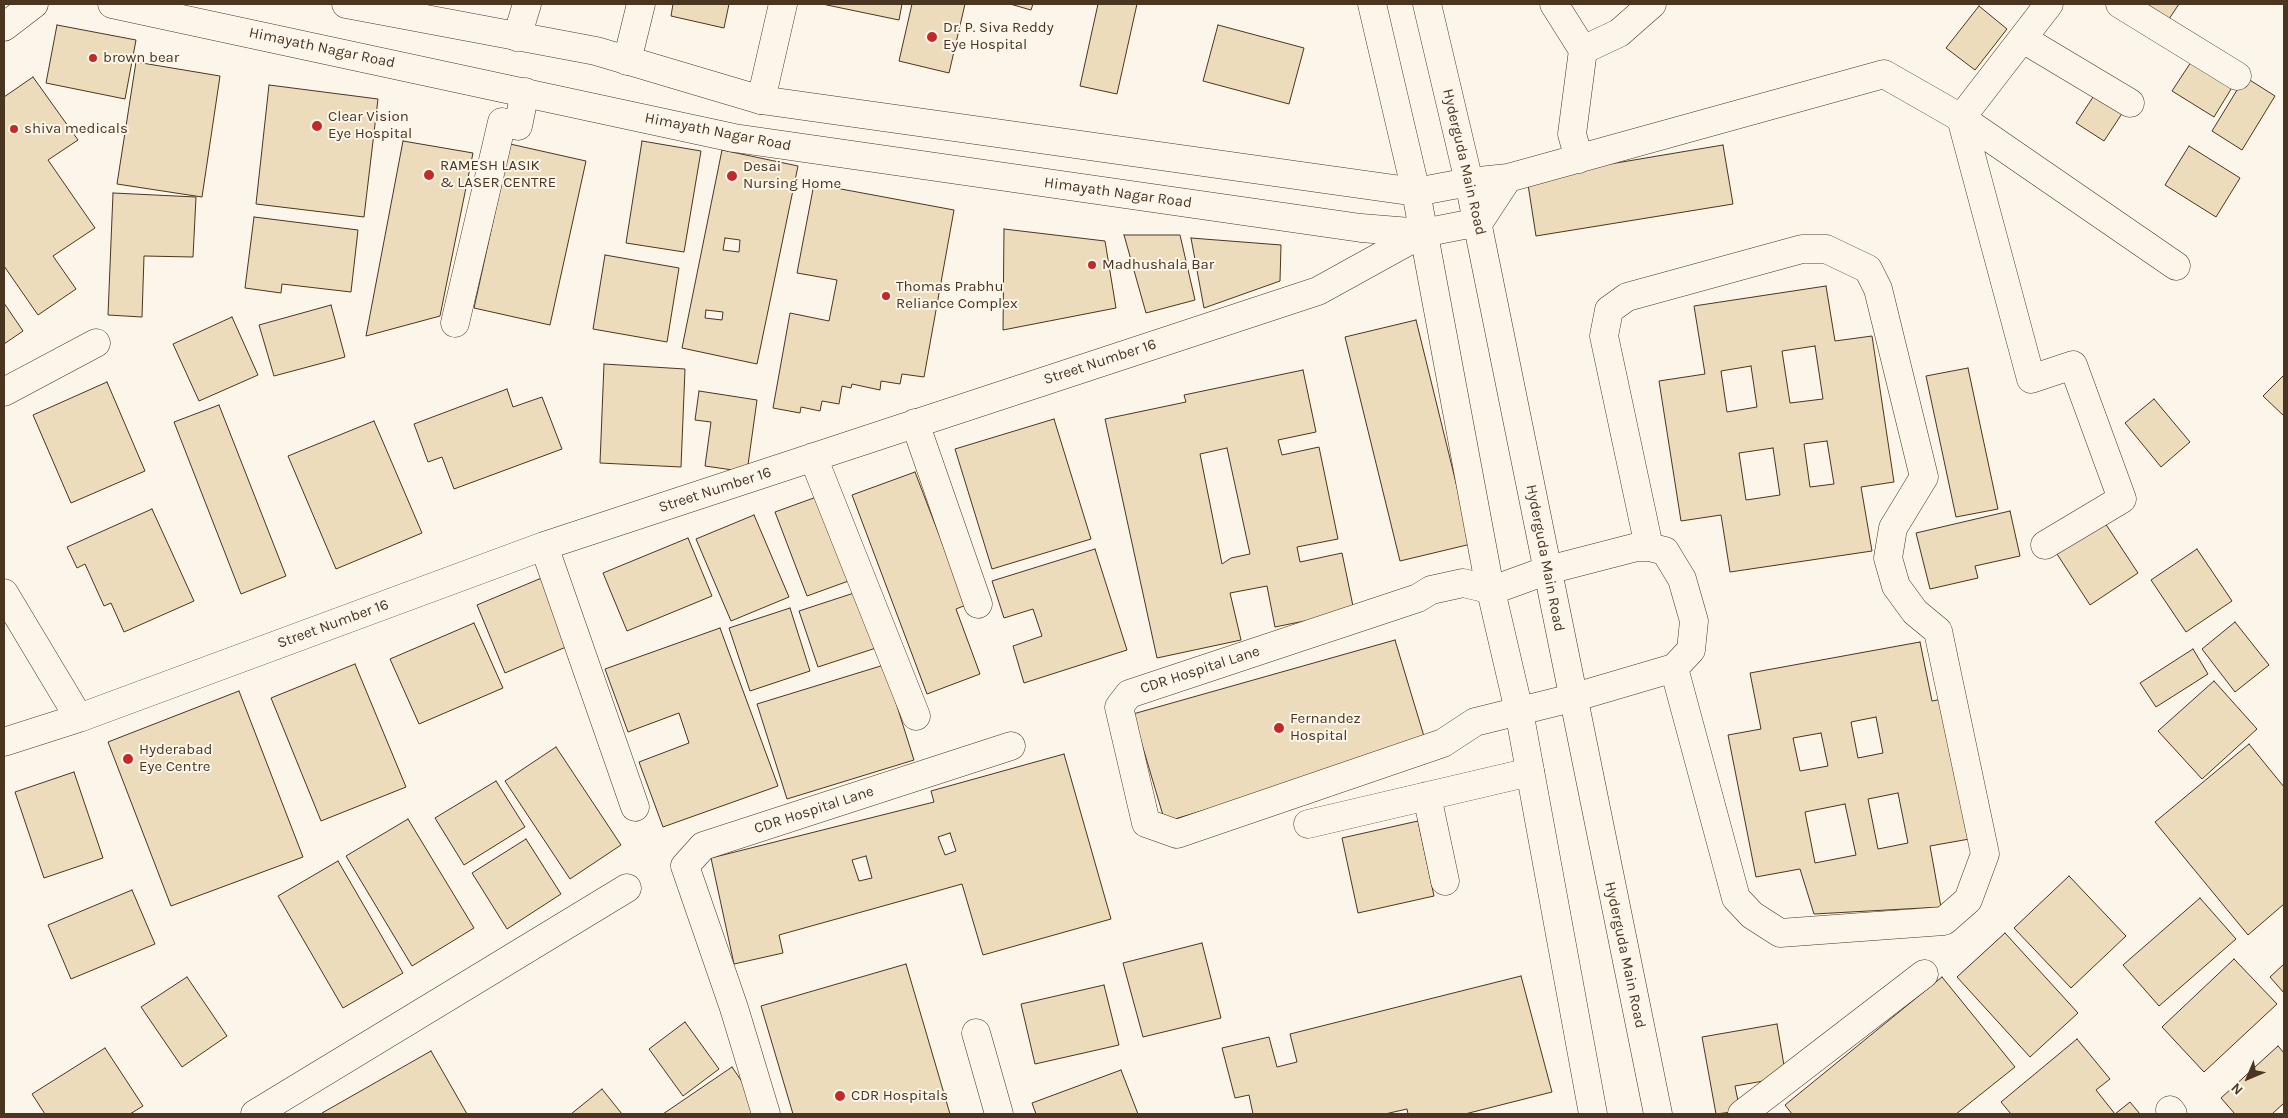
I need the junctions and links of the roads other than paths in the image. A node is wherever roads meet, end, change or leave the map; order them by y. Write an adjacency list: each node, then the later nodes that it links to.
1 (34, 4): 13 (street)
2 (121, 4): 19 (street, Himayath Nagar Road)
3 (346, 4): 14 (street)
4 (526, 4): 14 (street)
5 (641, 4): 17 (street)
6 (783, 4): 20 (street)
7 (1372, 4): 26 (street)
8 (1427, 4): 25 (street, Hyderguda Main Road)
9 (1554, 4): 16 (street)
10 (1652, 4): 16 (street)
11 (2049, 4): 15 (street)
12 (2120, 4): 18 (street)
13 (4, 27)
14 (517, 37): 17 (street)
15 (2023, 39): 21 (street); 22 (street)
16 (1583, 50): 23 (street)
17 (627, 61): 20 (street)
18 (2238, 76)
19 (526, 92): 28 (street, Himayath Nagar Road); 30 (street)
20 (761, 100): 26 (street)
21 (2130, 102)
22 (1961, 118): 23 (street); 29 (street); 35 (street)
23 (1579, 158): 24 (street)
24 (1508, 178): 25 (street); 27 (street)
25 (1469, 182): 26 (street); 27 (street, Hyderguda Main Road)
26 (1416, 192): 28 (street)
27 (1479, 222): 28 (street, Himayath Nagar Road); 38 (street, Hyderguda Main Road)
28 (1424, 233): 33 (street, Street Number 16); 39 (street)
29 (2176, 266)
30 (455, 323)
31 (96, 343): 32 (street)
32 (4, 392)
33 (915, 423): 34 (street, Street Number 16); 41 (street)
34 (813, 457): 36 (street, Street Number 16); 45 (street)
35 (2045, 545)
36 (544, 546): 46 (street, Street Number 16); 51 (street)
37 (1649, 547): 38 (street); 42 (street); 42 (street)
38 (1548, 570): 39 (street); 43 (street, Hyderguda Main Road)
39 (1493, 590): 44 (street); 44 (street, CDR Hospital Lane)
40 (4, 593): 46 (street)
41 (978, 604)
42 (1674, 668): 43 (street)
43 (1572, 698): 44 (street); 61 (street, Hyderguda Main Road)
44 (1519, 712): 49 (street)
45 (916, 716)
46 (79, 718): 47 (street, Street Number 16)
47 (4, 742)
48 (1011, 746): 58 (street, CDR Hospital Lane)
49 (1530, 772): 50 (street); 60 (street)
50 (1427, 796): 52 (street); 53 (street)
51 (635, 807)
52 (1308, 824)
53 (1445, 881)
54 (627, 888): 57 (street)
55 (1924, 974): 62 (street)
56 (976, 1033): 59 (street)
57 (255, 1114)
58 (766, 1114)
59 (999, 1114)
60 (1593, 1114)
61 (1658, 1114)
62 (1742, 1114)

